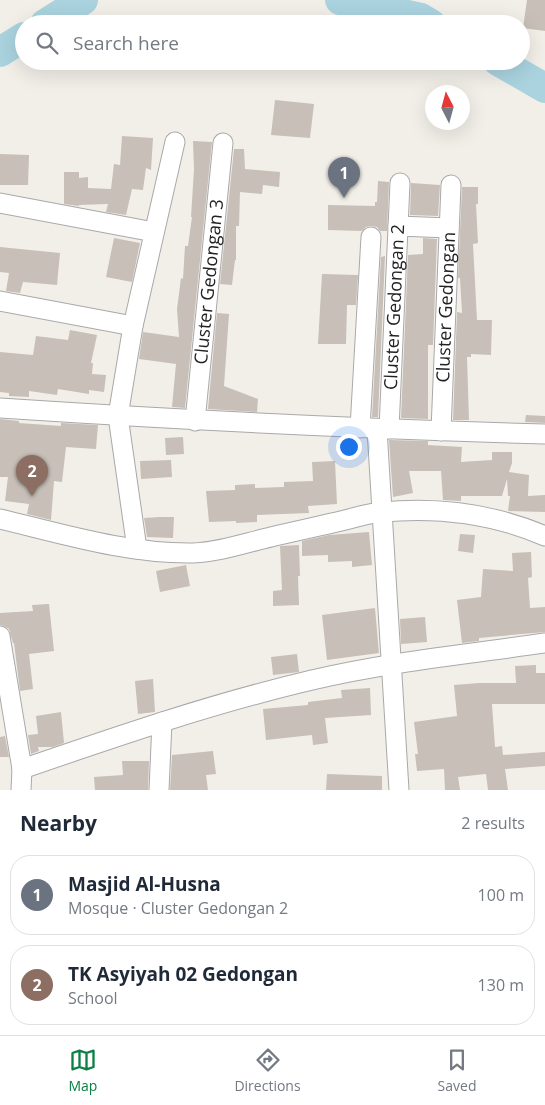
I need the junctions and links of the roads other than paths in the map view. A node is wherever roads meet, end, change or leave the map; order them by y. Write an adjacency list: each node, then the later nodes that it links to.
1 (175, 142): 8 (street)
2 (223, 143): 14 (street, Cluster Gedongan 3)
3 (400, 183): 6 (street, Cluster Gedongan 2)
4 (450, 185): 7 (street, Cluster Gedongan)
5 (0, 203): 8 (street)
6 (398, 226): 7 (street); 15 (street, Cluster Gedongan 2)
7 (449, 228): 16 (street, Cluster Gedongan)
8 (154, 232): 11 (street)
9 (371, 238): 15 (street)
10 (0, 301): 11 (street)
11 (133, 326): 13 (street)
12 (0, 408): 13 (street)
13 (118, 416): 14 (street); 21 (street)
14 (195, 421): 15 (street)
15 (375, 429): 16 (street); 18 (street)
16 (441, 431): 17 (street)
17 (545, 434)
18 (381, 512): 20 (street); 21 (street); 24 (street)
19 (0, 519): 21 (street)
20 (545, 536)
21 (137, 549)
22 (0, 636): 26 (street)
23 (545, 643): 24 (street)
24 (392, 665): 25 (street); 29 (street)
25 (162, 722): 26 (street); 28 (street)
26 (22, 769): 27 (street)
27 (21, 790)
28 (159, 790)
29 (399, 790)

